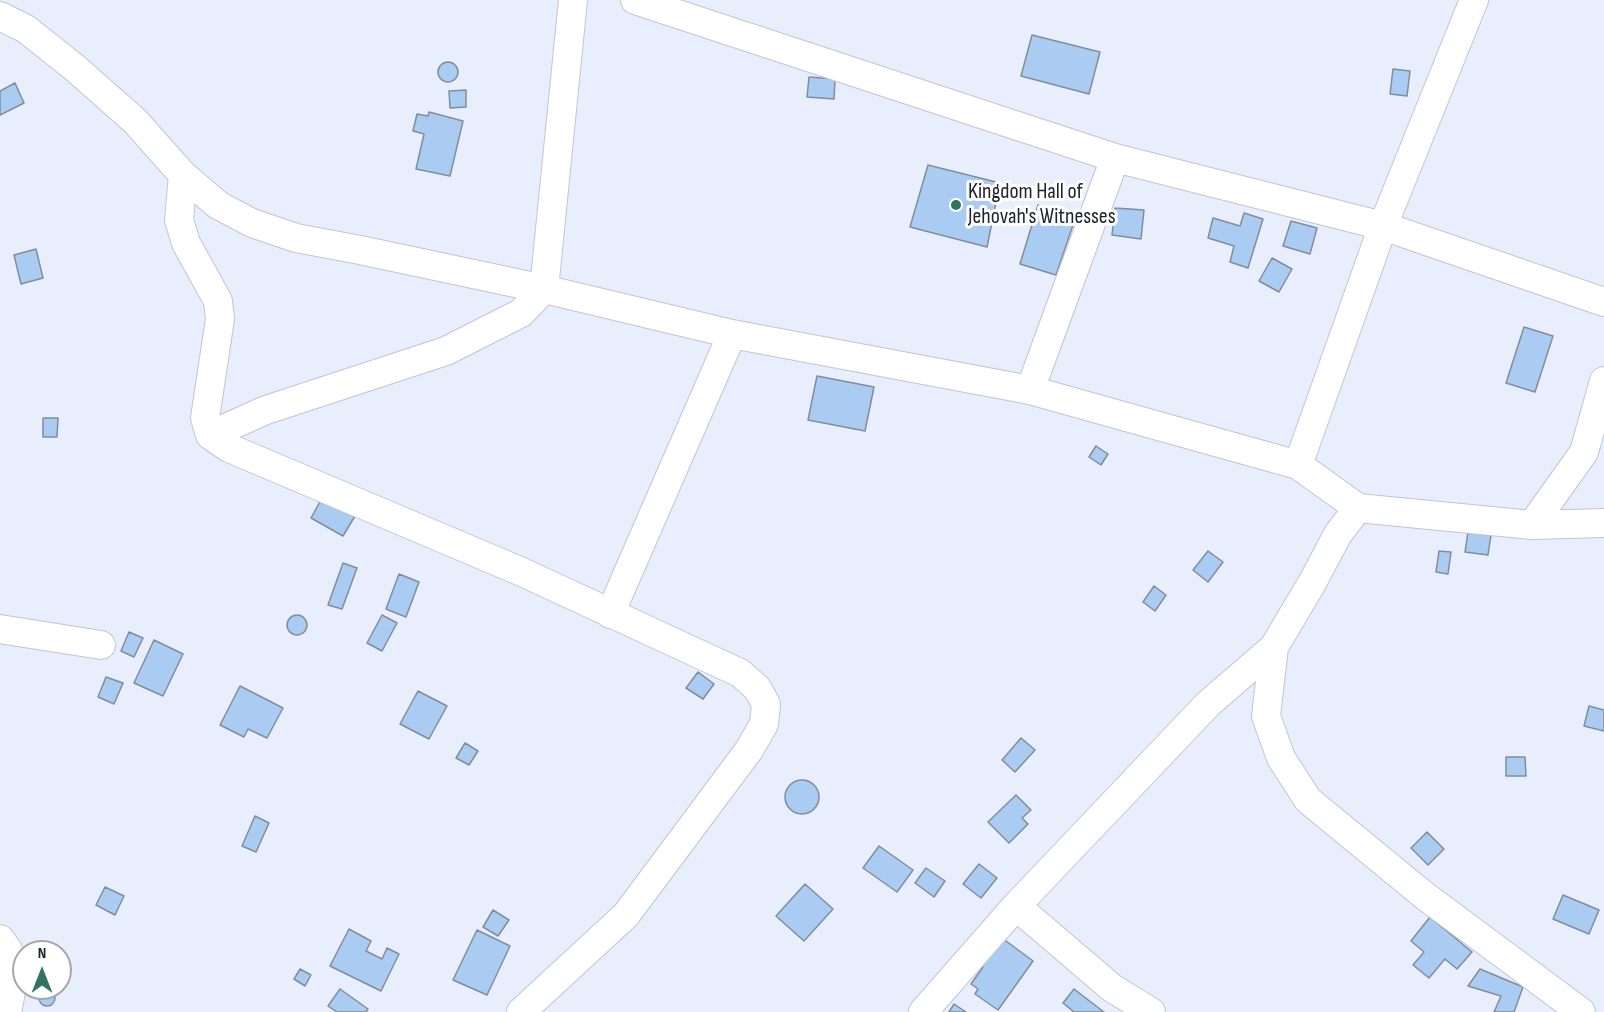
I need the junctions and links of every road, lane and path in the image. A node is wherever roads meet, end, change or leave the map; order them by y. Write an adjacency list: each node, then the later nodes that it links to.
1 (573, 0): 8 (street)
2 (634, 0): 5 (street)
3 (1474, 0): 7 (street)
4 (0, 16): 6 (street)
5 (1115, 158): 7 (street); 12 (street)
6 (183, 175): 8 (street); 14 (street)
7 (1383, 226): 9 (street); 16 (street)
8 (544, 289): 10 (street); 14 (street)
9 (1604, 302)
10 (732, 334): 12 (street); 20 (street)
11 (1604, 381): 15 (street)
12 (1030, 390): 16 (street)
13 (1604, 414): 15 (street)
14 (210, 435): 20 (street)
15 (1584, 452): 19 (street)
16 (1298, 465): 17 (street)
17 (1358, 508): 19 (street); 23 (street)
18 (1604, 523): 19 (street)
19 (1532, 525)
20 (610, 614): 27 (street)
21 (0, 628): 22 (street)
22 (101, 645)
23 (1274, 647): 24 (street); 30 (street)
24 (1016, 906): 28 (street); 29 (street)
25 (0, 939): 26 (street)
26 (7, 1012)
27 (521, 1012)
28 (922, 1012)
29 (1151, 1012)
30 (1581, 1012)

